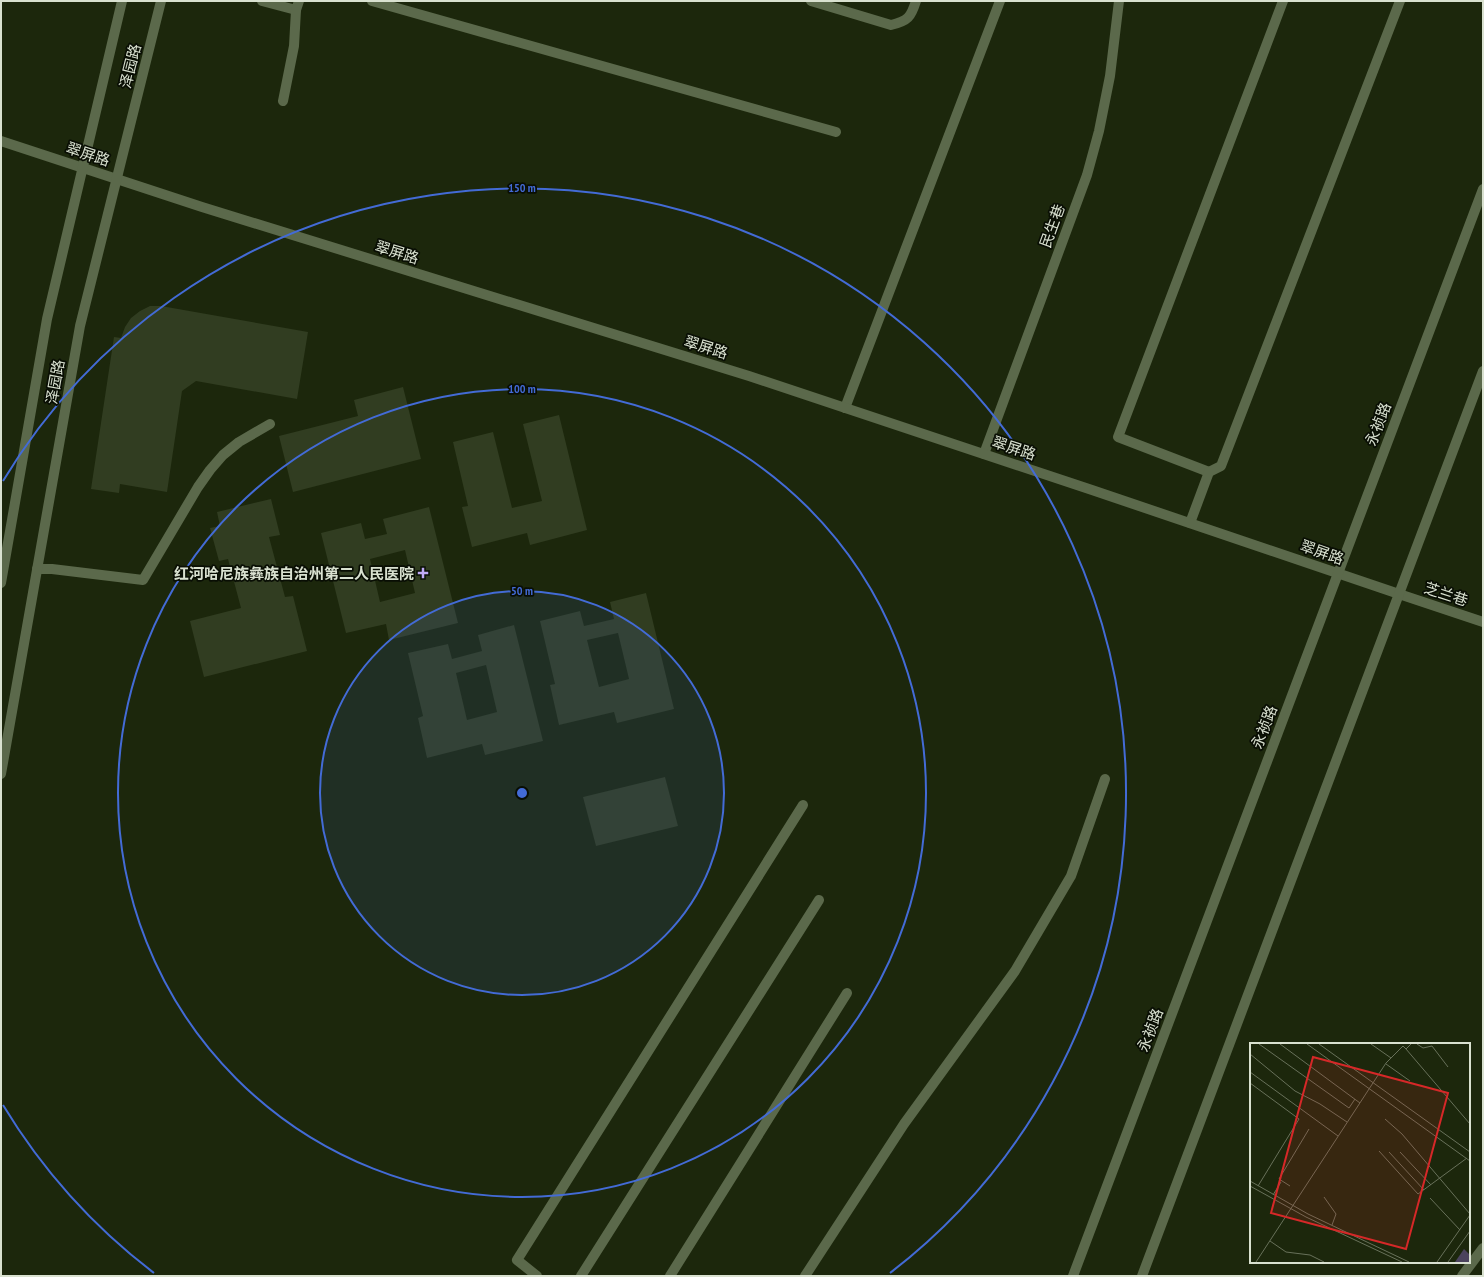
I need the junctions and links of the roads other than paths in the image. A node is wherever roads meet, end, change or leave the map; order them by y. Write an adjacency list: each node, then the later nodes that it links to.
1 (122, 1): 15 (street, 泽园路)
2 (161, 1): 16 (street, 泽园路)
3 (262, 1): 11 (street)
4 (372, 1): 13 (street)
5 (810, 1): 6 (street)
6 (916, 1)
7 (1000, 1): 19 (street)
8 (1119, 1): 21 (street, 民生巷)
9 (1282, 1): 22 (street)
10 (1400, 1): 22 (street)
11 (297, 6): 12 (street)
12 (283, 101)
13 (836, 132)
14 (1, 141): 15 (street, 翠屏路)
15 (82, 168): 16 (street, 翠屏路); 26 (street, 泽园路)
16 (117, 179): 19 (street, 翠屏路); 24 (street, 泽园路)
17 (1483, 189): 25 (street, 永祯路)
18 (1483, 371): 27 (street)
19 (845, 408): 21 (street, 翠屏路)
20 (270, 424): 24 (street)
21 (984, 454): 23 (street, 翠屏路)
22 (1209, 472): 23 (street)
23 (1190, 523): 25 (street, 翠屏路)
24 (37, 569): 29 (street, 泽园路)
25 (1338, 574): 27 (street, 翠屏路); 39 (street, 永祯路)
26 (1, 583)
27 (1399, 594): 28 (street, 芝兰巷); 40 (street)
28 (1483, 622)
29 (1, 774)
30 (1105, 779): 38 (street)
31 (803, 805): 35 (street)
32 (819, 900): 36 (street)
33 (847, 993): 37 (street)
34 (1483, 1248): 41 (street)
35 (537, 1276)
36 (581, 1276)
37 (670, 1276)
38 (805, 1276)
39 (1073, 1276)
40 (1142, 1276)
41 (1462, 1276)

